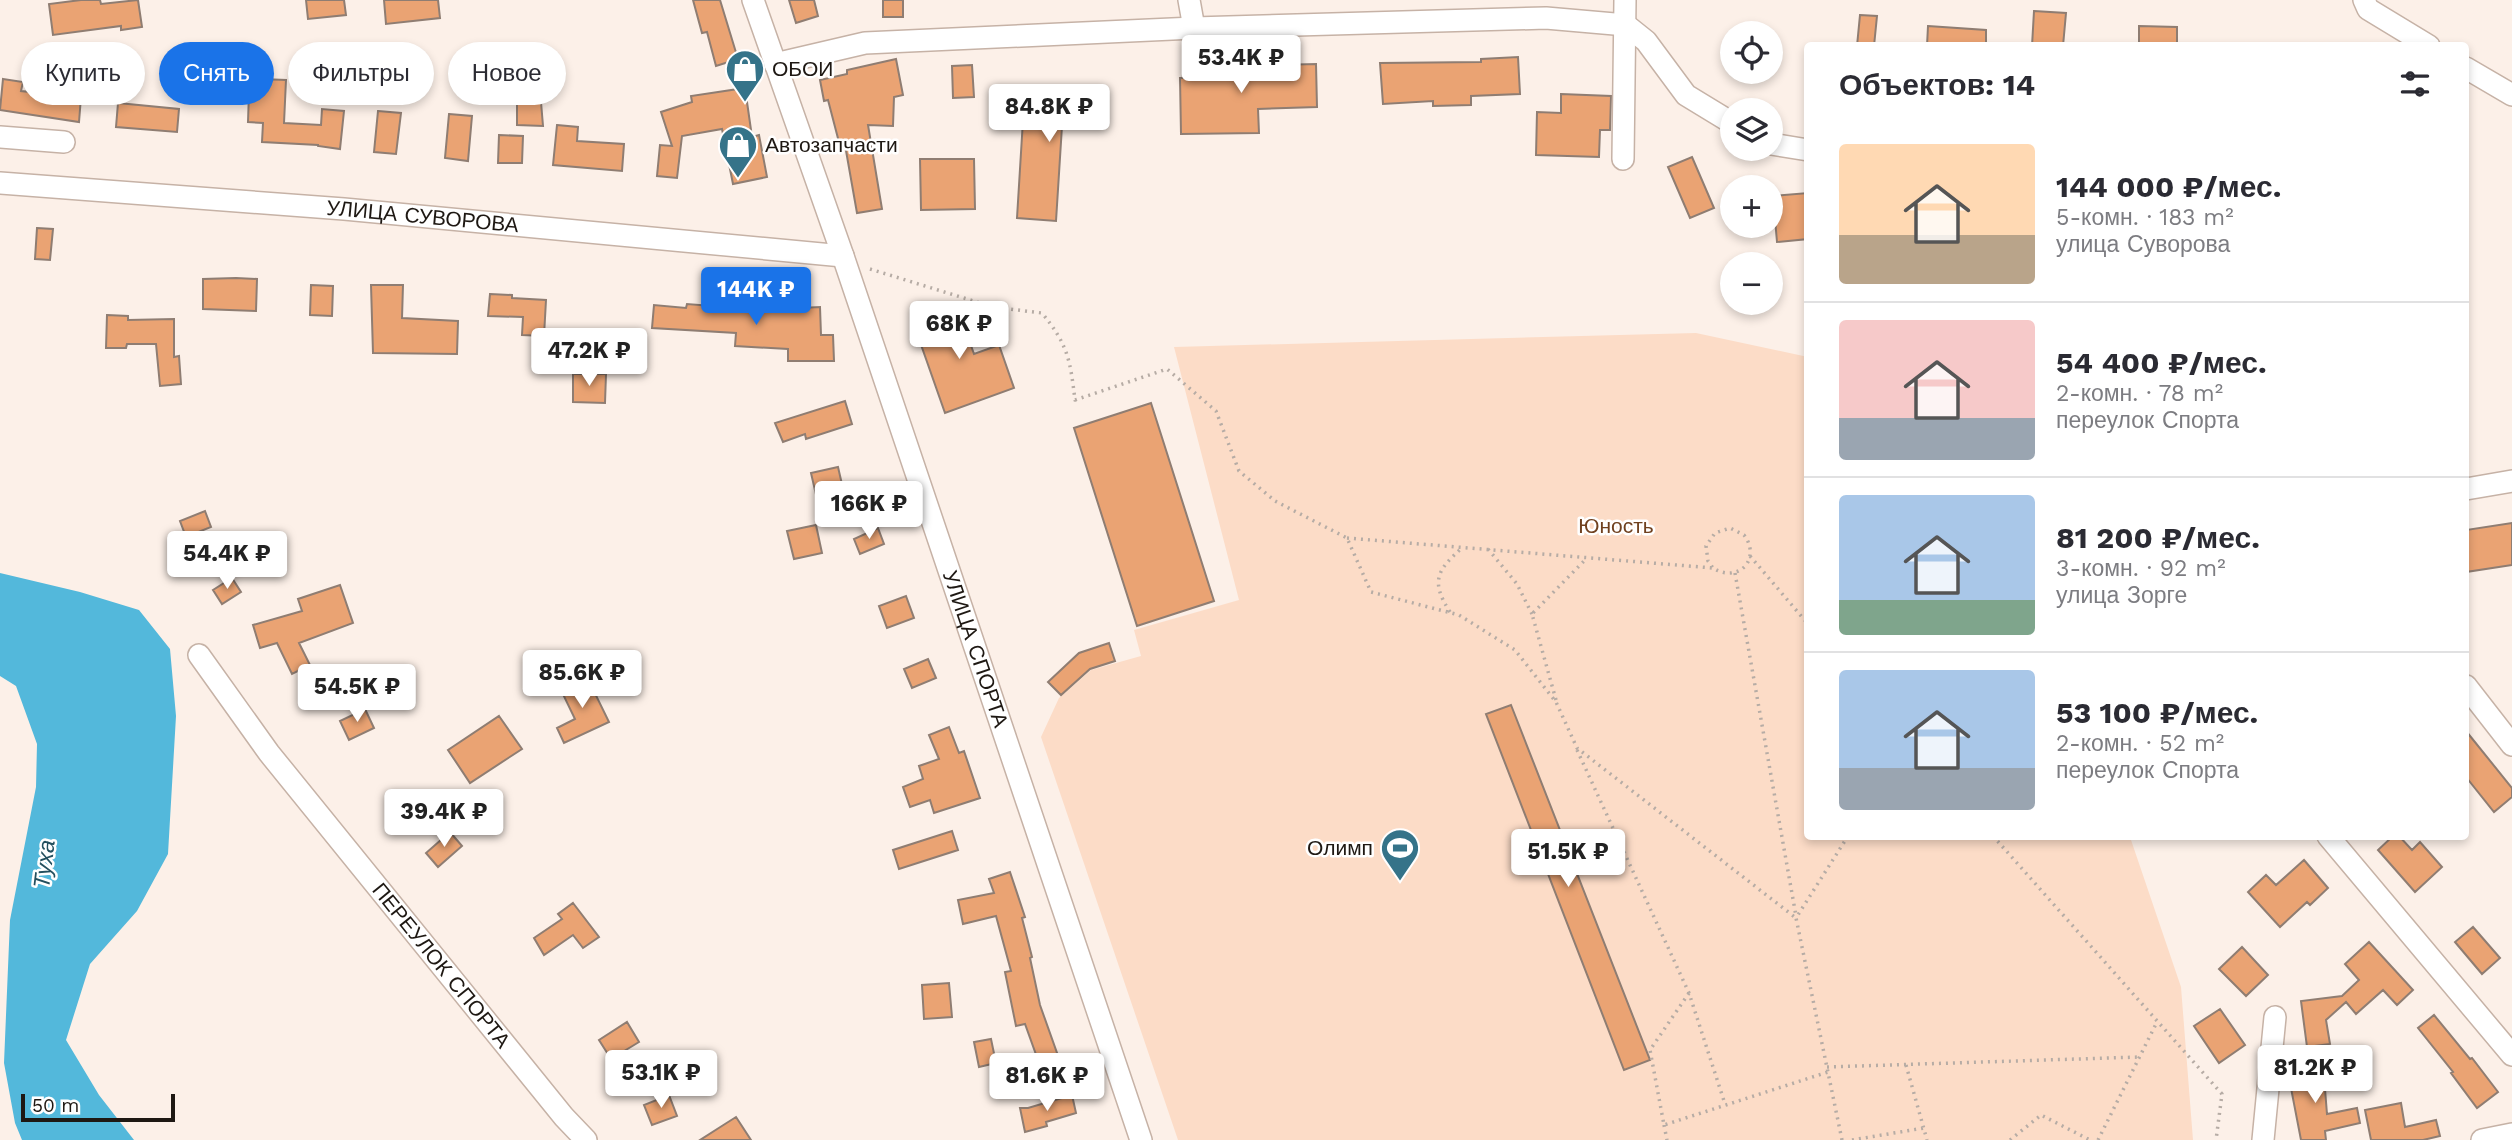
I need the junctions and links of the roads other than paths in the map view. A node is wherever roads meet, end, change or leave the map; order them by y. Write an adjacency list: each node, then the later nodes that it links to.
1 (753, 0): 8 (street, УЛИЦА СПОРТА)
2 (1189, 0): 6 (street)
3 (1625, 0): 5 (street)
4 (2364, 0): 7 (street)
5 (1626, 25): 6 (street); 11 (street); 16 (street)
6 (1194, 28): 8 (street)
7 (2422, 42)
8 (775, 64): 18 (street, УЛИЦА СПОРТА)
9 (2469, 70): 10 (street)
10 (2512, 95)
11 (1720, 116)
12 (0, 137): 13 (street)
13 (64, 142)
14 (1783, 146): 15 (street)
15 (1804, 149)
16 (1623, 159)
17 (0, 183): 18 (street, УЛИЦА СУВОРОВА)
18 (843, 256): 29 (street, УЛИЦА СПОРТА)
19 (2512, 481): 20 (street)
20 (2469, 488)
21 (199, 655): 28 (street, ПЕРЕУЛОК СПОРТА)
22 (2469, 690): 23 (street)
23 (2512, 745)
24 (2331, 840): 26 (street)
25 (2275, 1017): 30 (street)
26 (2512, 1055)
27 (2512, 1133): 31 (street)
28 (586, 1140)
29 (1141, 1140)
30 (2263, 1140)
31 (2482, 1140)

